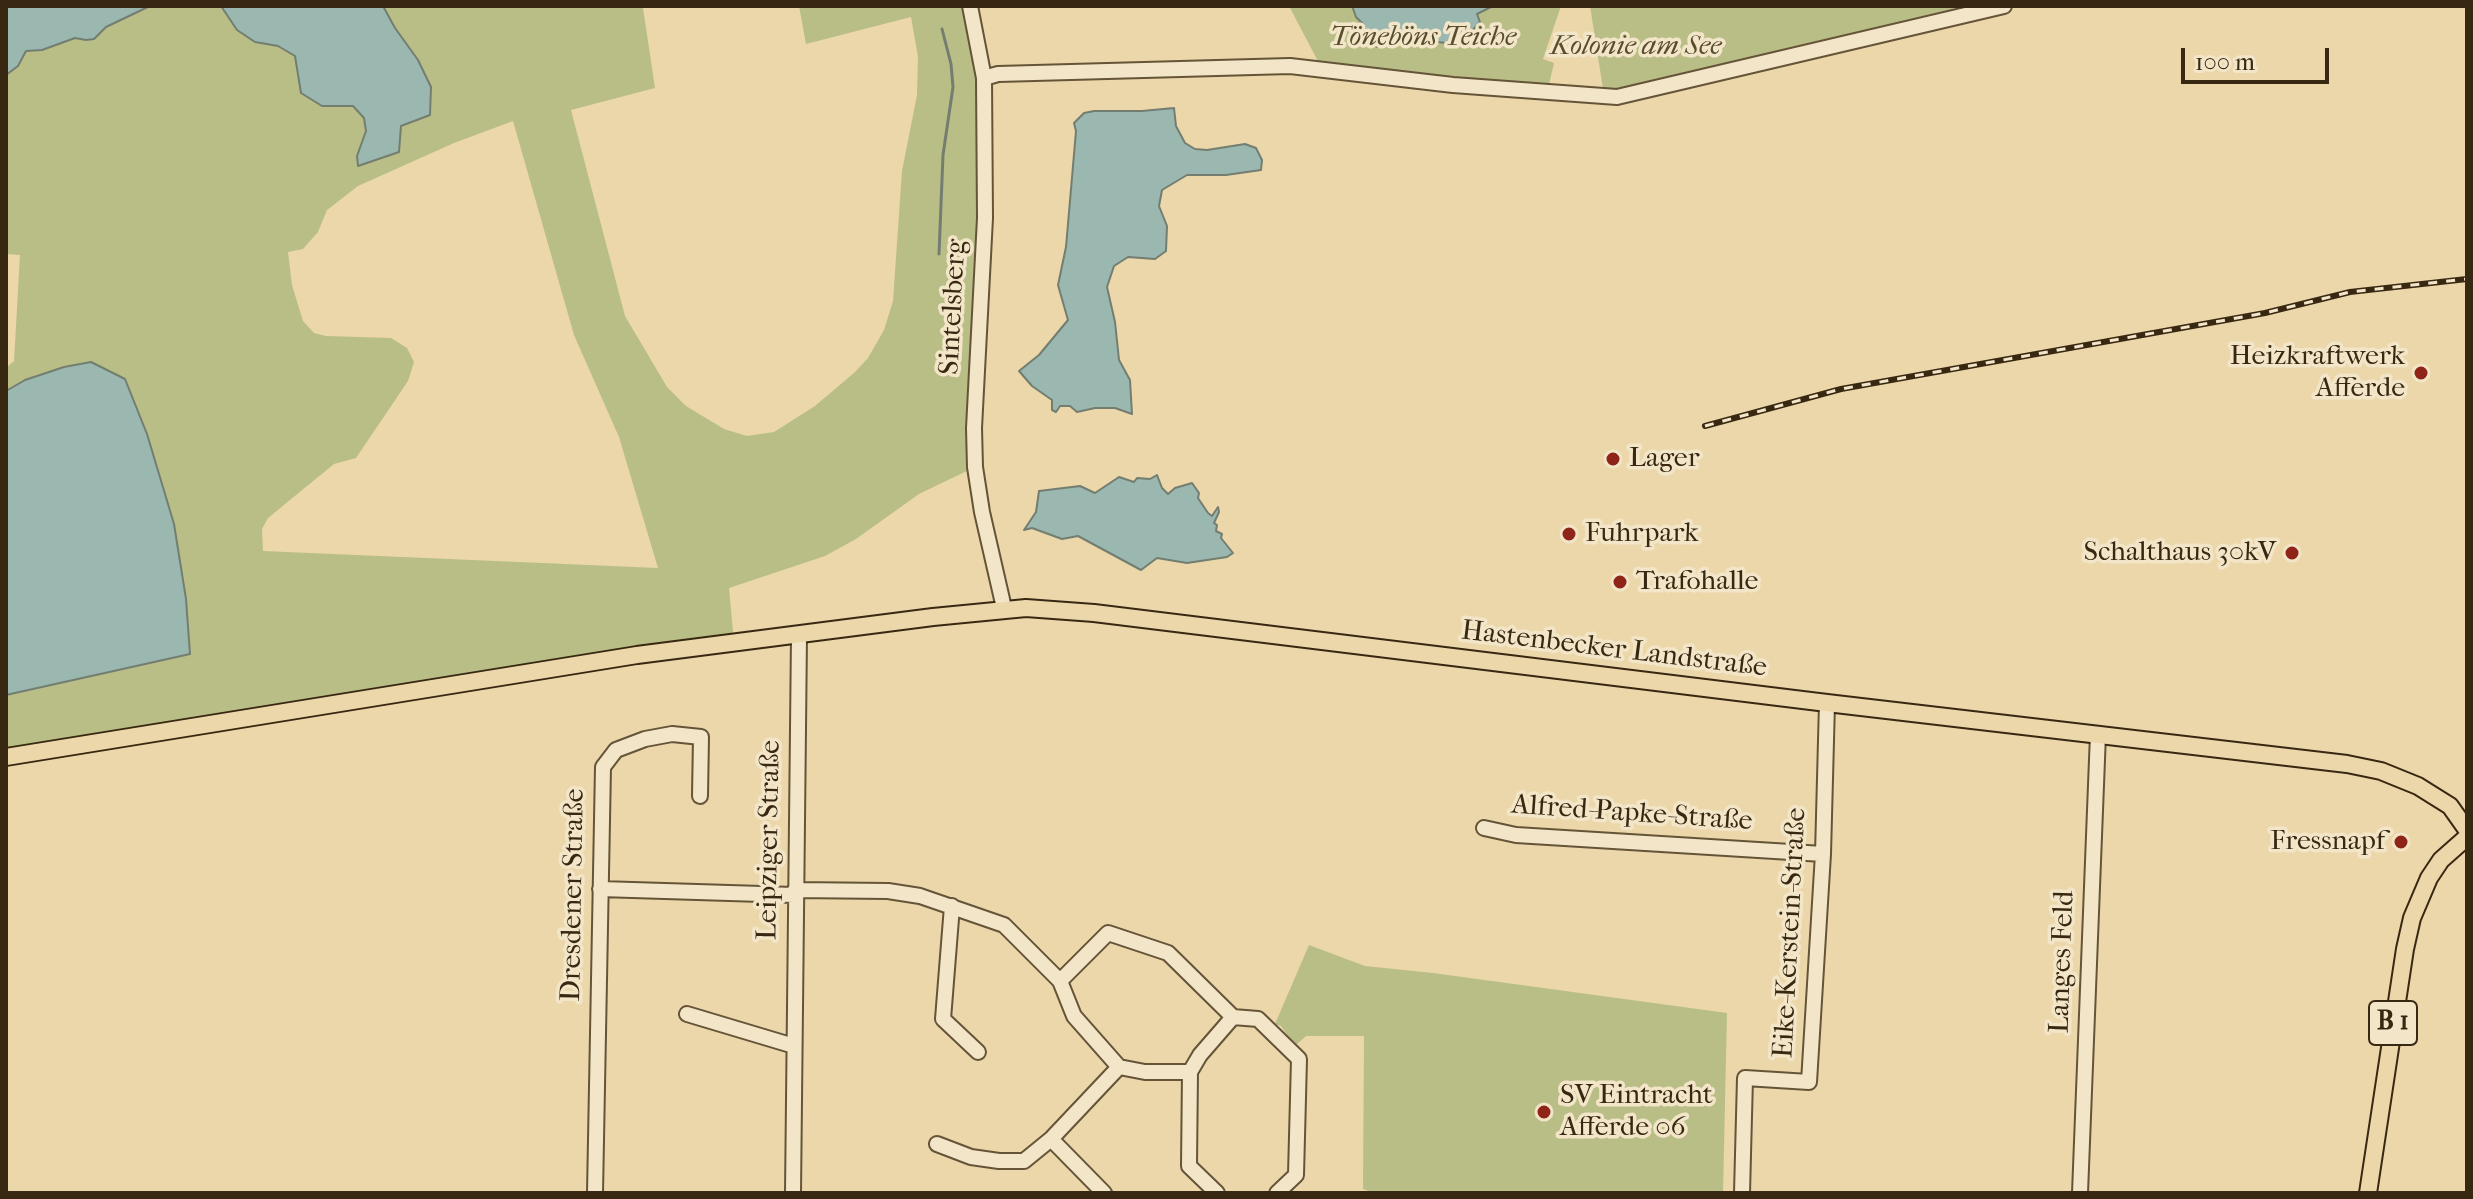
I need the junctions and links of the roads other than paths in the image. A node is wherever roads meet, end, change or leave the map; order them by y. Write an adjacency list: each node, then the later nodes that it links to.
1 (970, 6): 3 (street, Sintelsberg)
2 (2004, 6): 3 (street)
3 (984, 78): 4 (street, Sintelsberg)
4 (1004, 608): 5 (main road, Hastenbecker Landstraße); 6 (main road, Hastenbecker Landstraße)
5 (799, 636): 8 (main road, Hastenbecker Landstraße); 15 (street, Leipziger Straße)
6 (1827, 703): 7 (main road, Hastenbecker Landstraße); 13 (street, Eike-Kerstein-Straße)
7 (2098, 734): 11 (main road, Hastenbecker Landstraße); 32 (street, Langes Feld)
8 (6, 757)
9 (700, 796): 14 (street, Dresdener Straße)
10 (1484, 828): 13 (street, Alfred-Papke-Straße)
11 (2467, 830)
12 (2467, 837): 33 (main road, B 1)
13 (1823, 854): 31 (street, Eike-Kerstein-Straße)
14 (600, 889): 15 (street); 26 (street, Dresdener Straße)
15 (794, 892): 16 (street); 20 (street, Leipziger Straße)
16 (952, 906): 17 (street); 21 (street)
17 (1060, 981): 19 (street); 22 (street)
18 (687, 1014): 20 (street)
19 (1233, 1017): 23 (street); 30 (street)
20 (794, 1046): 27 (street, Leipziger Straße)
21 (978, 1052)
22 (1119, 1067): 23 (street); 24 (street)
23 (1190, 1072): 29 (street)
24 (1051, 1139): 25 (street); 28 (street)
25 (937, 1144)
26 (595, 1193)
27 (793, 1193)
28 (1104, 1193)
29 (1217, 1193)
30 (1277, 1193)
31 (1742, 1193)
32 (2080, 1193)
33 (2368, 1193)

